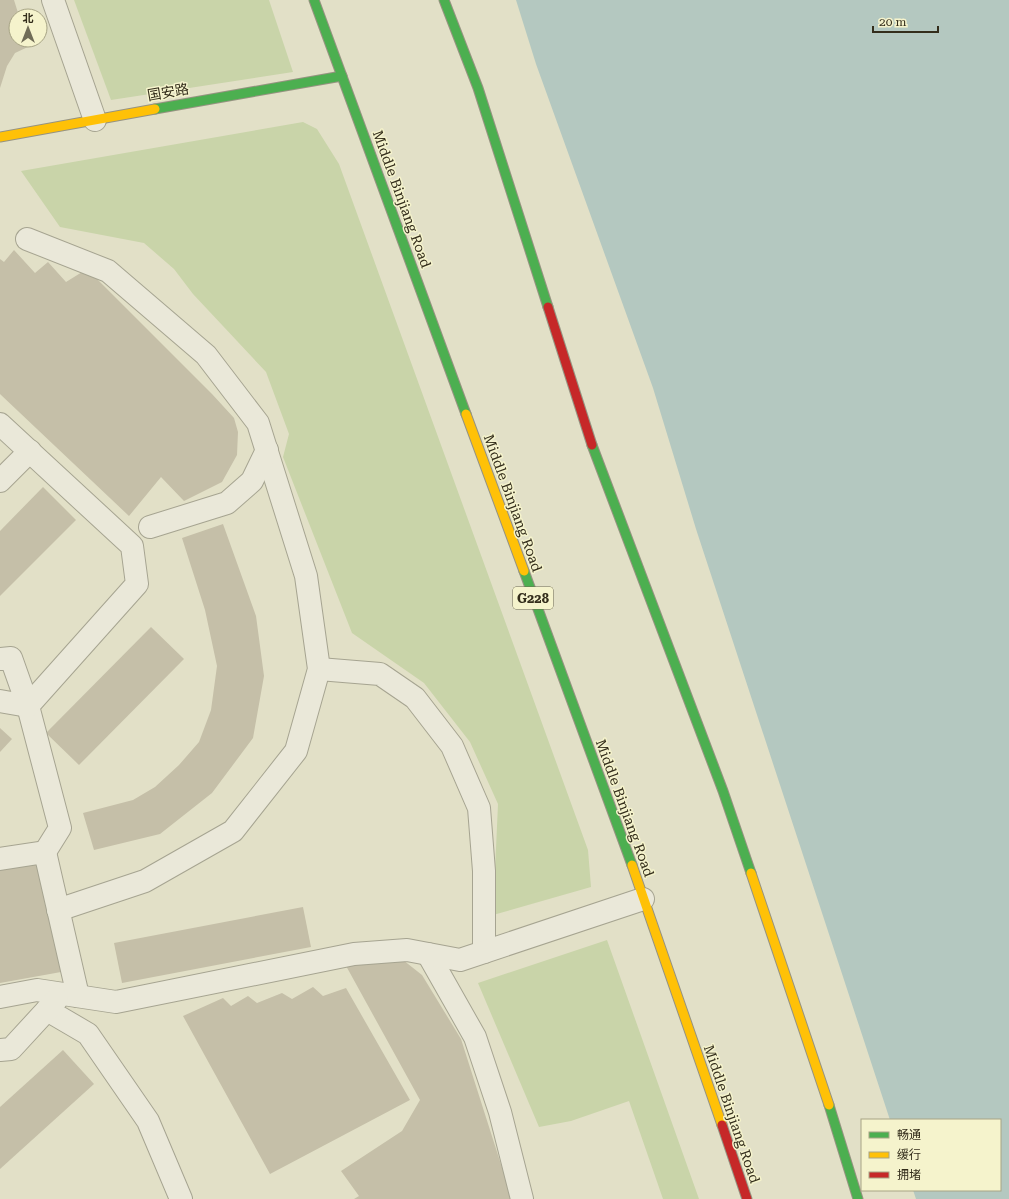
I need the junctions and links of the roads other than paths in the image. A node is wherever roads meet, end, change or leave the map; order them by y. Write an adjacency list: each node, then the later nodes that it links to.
1 (53, 0): 5 (street)
2 (314, 0): 4 (main road, Middle Binjiang Road / G228)
3 (444, 0): 30 (main road)
4 (342, 76): 5 (main road, 国安路); 19 (main road, Middle Binjiang Road / G228)
5 (95, 120): 6 (main road, 国安路)
6 (0, 137)
7 (26, 239): 9 (street)
8 (0, 424): 10 (street)
9 (267, 450): 12 (street); 14 (street)
10 (30, 451): 11 (street); 16 (street)
11 (0, 481)
12 (150, 527)
13 (0, 659): 16 (street)
14 (319, 669): 20 (street); 21 (street)
15 (0, 701): 16 (street)
16 (28, 706): 17 (street)
17 (45, 852): 18 (street); 20 (street)
18 (0, 859)
19 (643, 900): 21 (street); 29 (main road, Middle Binjiang Road / G228)
20 (58, 910): 23 (street)
21 (484, 952): 22 (street)
22 (428, 954): 23 (street); 28 (street)
23 (70, 995): 24 (street); 25 (street)
24 (0, 997)
25 (47, 1010): 26 (street); 27 (street)
26 (4, 1054)
27 (181, 1199)
28 (522, 1199)
29 (747, 1199)
30 (858, 1199)

